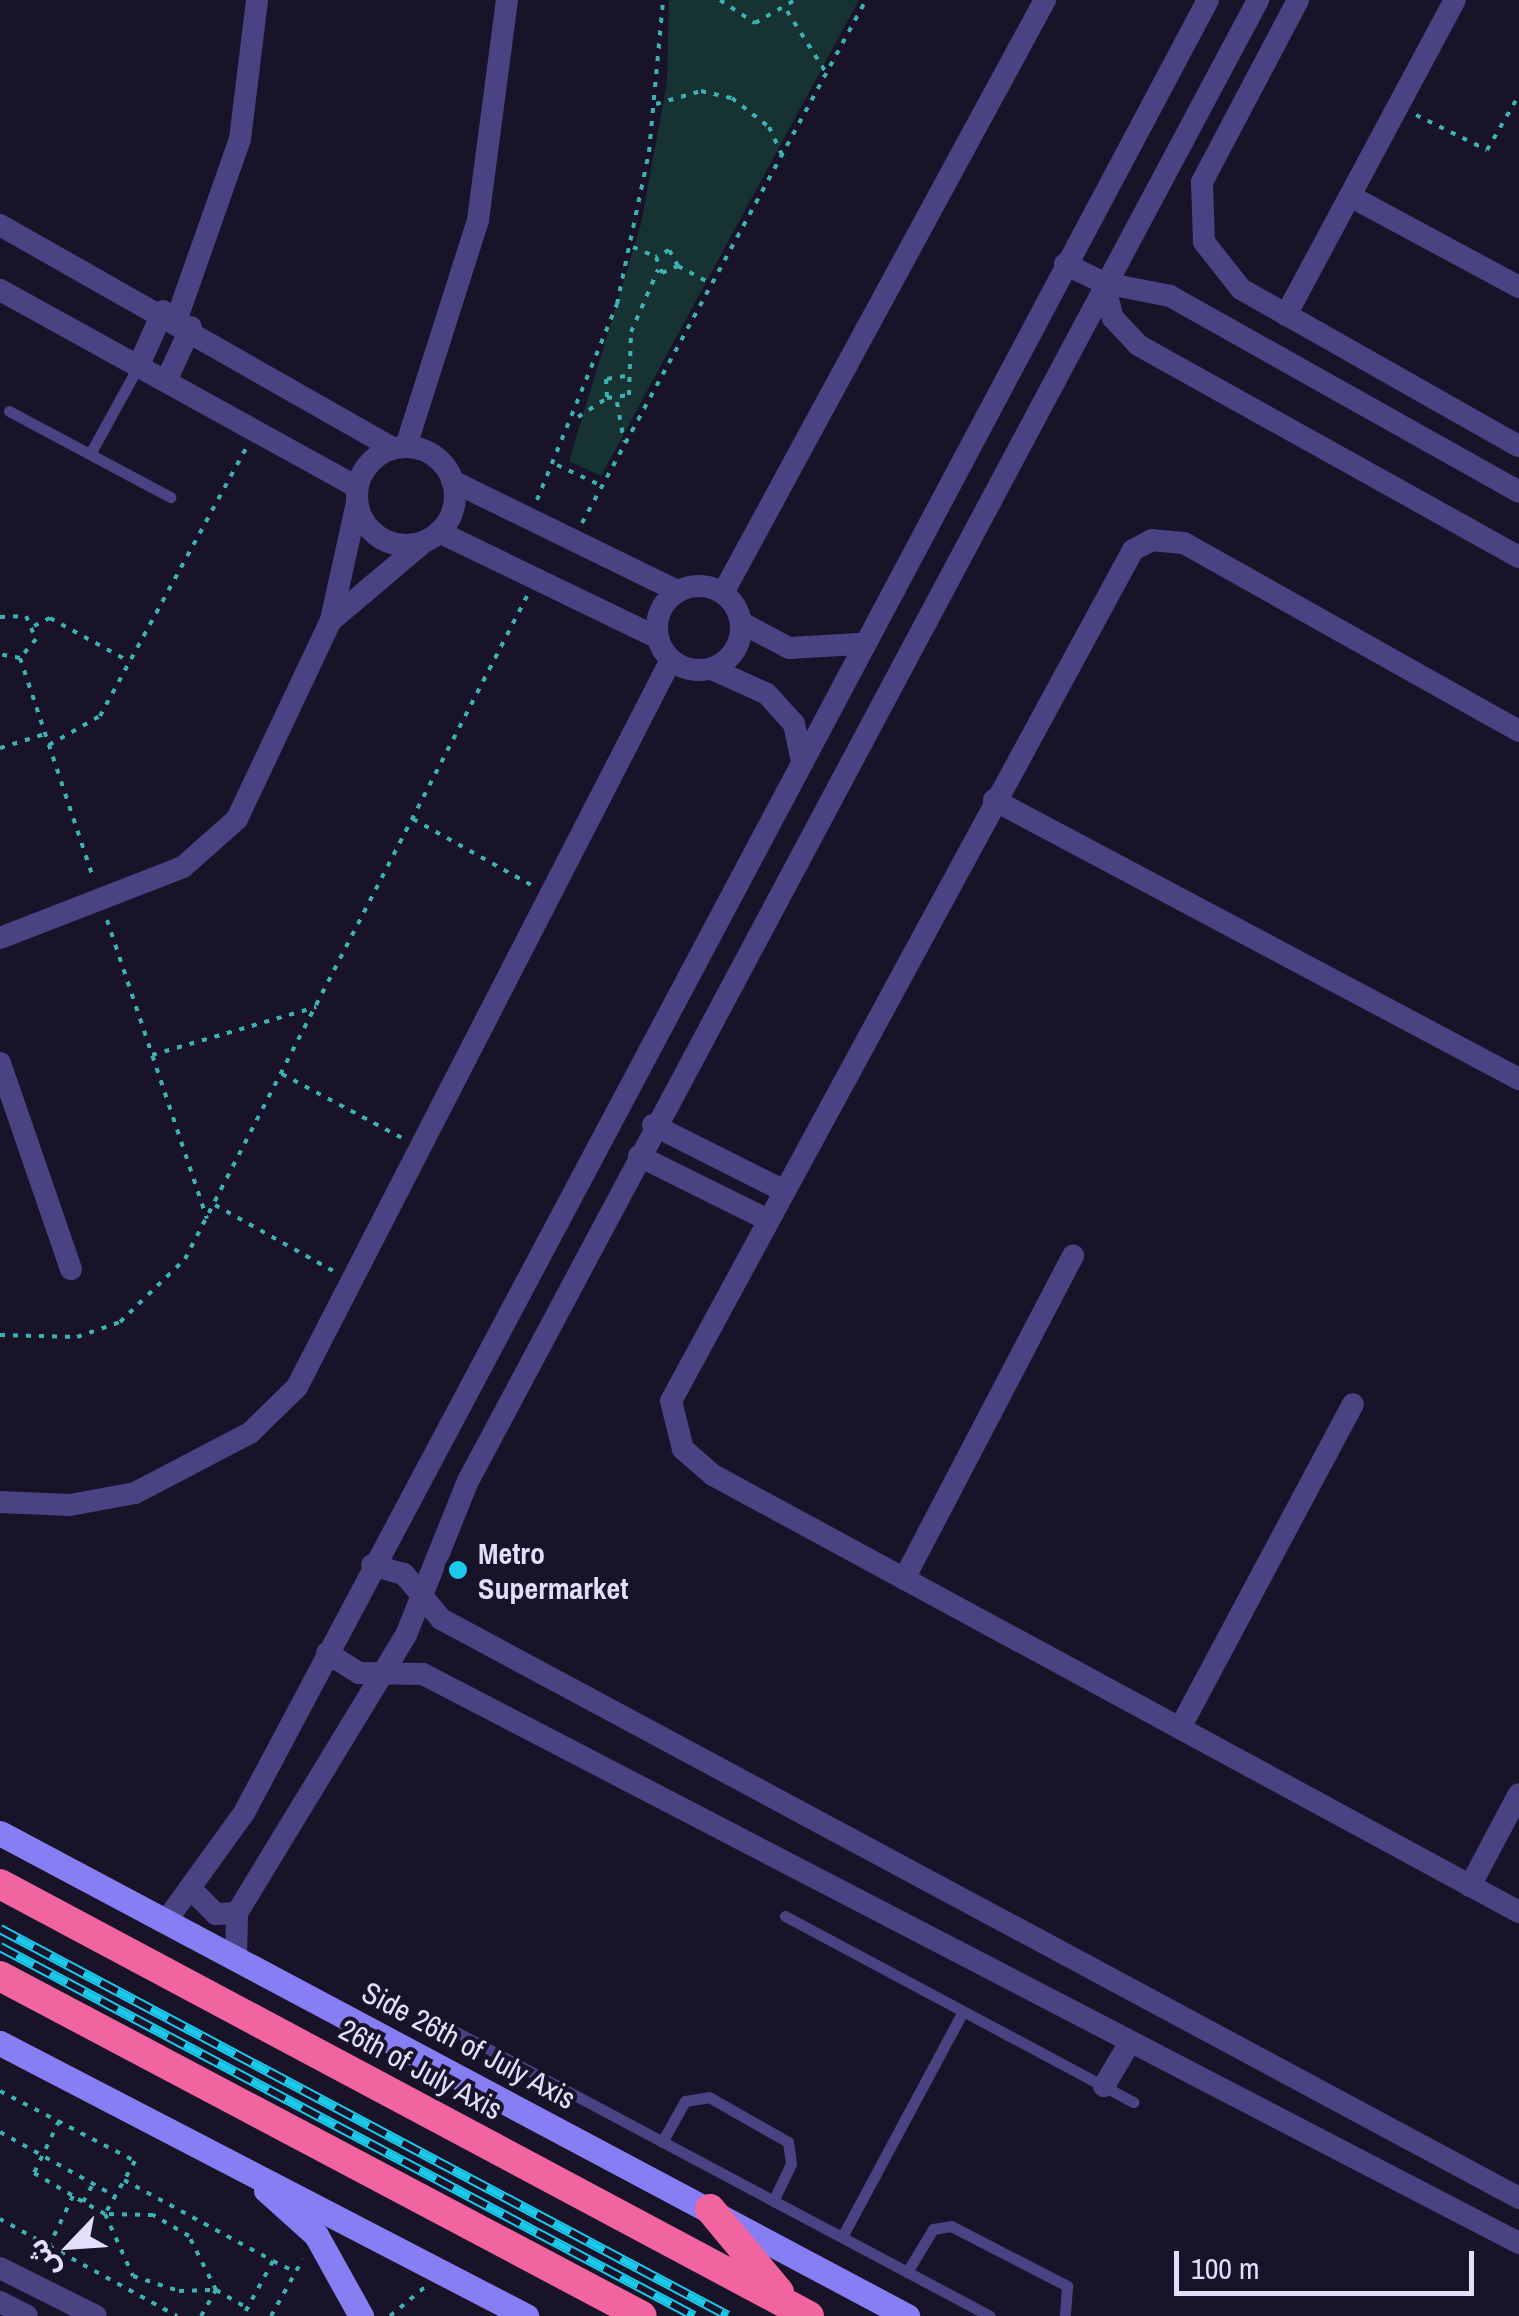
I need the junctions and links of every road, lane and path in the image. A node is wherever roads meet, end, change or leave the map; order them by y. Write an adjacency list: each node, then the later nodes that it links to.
1 (256, 0): 30 (street)
2 (507, 0): 41 (street)
3 (664, 0): 15 (path)
4 (720, 0): 12 (path)
5 (795, 0): 12 (path)
6 (866, 0): 13 (path)
7 (1044, 0): 55 (street)
8 (1208, 0): 22 (street)
9 (1258, 0): 26 (street)
10 (1298, 0): 29 (street)
11 (1455, 0): 16 (street)
12 (788, 11): 13 (path)
13 (826, 74): 17 (path)
14 (1519, 95): 16 (path)
15 (656, 104): 17 (path); 20 (path)
16 (1399, 106): 18 (street)
17 (782, 155): 25 (path)
18 (1350, 196): 27 (street); 29 (street)
19 (0, 225): 30 (street)
20 (631, 247): 21 (path); 37 (path)
21 (656, 257): 23 (path); 24 (path)
22 (1065, 264): 26 (street); 61 (street)
23 (678, 266): 24 (path); 25 (path)
24 (658, 270): 32 (path)
25 (710, 283): 39 (path)
26 (1104, 283): 46 (street); 52 (street); 82 (street)
27 (1519, 287)
28 (0, 290): 31 (street)
29 (1286, 315): 40 (street)
30 (177, 319): 31 (street); 33 (street); 41 (street)
31 (138, 365): 33 (street); 42 (lane)
32 (625, 376): 34 (path); 35 (path)
33 (167, 379): 38 (street)
34 (607, 398): 35 (path); 37 (path)
35 (617, 402): 39 (path)
36 (8, 412): 42 (lane)
37 (578, 417): 43 (path)
38 (257, 427): 47 (street); 65 (path)
39 (626, 443): 45 (path)
40 (1519, 446)
41 (400, 447): 44 (street); 47 (street)
42 (90, 454): 48 (lane)
43 (557, 465): 45 (path); 49 (path)
44 (452, 480): 49 (street); 50 (street)
45 (602, 486): 51 (path)
46 (1519, 492)
47 (357, 495): 50 (street); 57 (street)
48 (170, 498)
49 (526, 516): 51 (street)
50 (432, 537): 53 (street); 57 (street)
51 (573, 540): 54 (street)
52 (1519, 557)
53 (536, 579): 60 (street); 73 (path)
54 (678, 591): 55 (street); 60 (street)
55 (724, 593): 58 (street)
56 (0, 616): 59 (path)
57 (331, 620): 75 (street)
58 (742, 624): 61 (street); 66 (street)
59 (34, 626): 63 (path); 65 (path)
60 (658, 638): 64 (street)
61 (858, 644): 71 (street)
62 (0, 654): 63 (path)
63 (20, 658): 68 (path)
64 (671, 660): 66 (street); 74 (street)
65 (130, 662): 69 (path)
66 (712, 669): 71 (street)
67 (1519, 731): 72 (street)
68 (45, 734): 69 (path); 70 (path)
69 (49, 745): 75 (path)
70 (0, 748)
71 (801, 758): 95 (street)
72 (994, 800): 81 (street); 85 (street)
73 (413, 819): 74 (path); 77 (path)
74 (551, 897): 83 (street)
75 (102, 903): 76 (street); 78 (path)
76 (0, 938)
77 (316, 1007): 78 (path); 80 (path)
78 (152, 1055): 87 (path)
79 (0, 1062): 90 (street)
80 (282, 1074): 83 (path); 86 (path)
81 (1519, 1079)
82 (654, 1125): 84 (street); 85 (street)
83 (423, 1149): 91 (street)
84 (639, 1156): 88 (street); 97 (street)
85 (782, 1190): 88 (street)
86 (216, 1205): 87 (path); 91 (path)
87 (207, 1219): 92 (path)
88 (766, 1220): 96 (street)
89 (1073, 1256): 96 (street)
90 (70, 1269)
91 (356, 1284): 94 (street)
92 (0, 1335)
93 (1353, 1404): 100 (street)
94 (0, 1502)
95 (372, 1565): 97 (street); 98 (street)
96 (904, 1579): 100 (street)
97 (418, 1593): 99 (street); 129 (street)
98 (327, 1653): 99 (street); 105 (street)
99 (383, 1673): 107 (street); 114 (street)
100 (1180, 1728): 104 (street)
101 (1519, 1794): 104 (street)
102 (0, 1833): 109 (main road, Side 26th of July Axis)
103 (0, 1884): 149 (highway, 26th of July Axis)
104 (1470, 1886): 106 (street)
105 (194, 1892): 107 (street); 109 (street)
106 (1519, 1912)
107 (237, 1914): 110 (street)
108 (785, 1916): 112 (lane)
109 (166, 1921): 110 (main road, Side 26th of July Axis)
110 (236, 1958): 132 (main road, Side 26th of July Axis)
111 (0, 1976): 160 (highway)
112 (963, 2011): 116 (lane); 136 (lane)
113 (430, 2018): 122 (lane)
114 (1130, 2042): 116 (street); 137 (street)
115 (0, 2043): 124 (main road)
116 (1104, 2086): 119 (lane)
117 (2, 2092): 118 (path); 120 (path)
118 (0, 2102)
119 (1134, 2102)
120 (59, 2121): 123 (path); 125 (path)
121 (0, 2132): 123 (path)
122 (662, 2142): 130 (lane); 130 (lane)
123 (42, 2156): 126 (path); 127 (path)
124 (236, 2163): 135 (main road); 142 (main road)
125 (124, 2180): 128 (path); 139 (path)
126 (94, 2184): 128 (path); 131 (path)
127 (73, 2196): 131 (path); 138 (path)
128 (115, 2196): 133 (path)
129 (1519, 2198)
130 (773, 2201): 136 (lane)
131 (83, 2202): 133 (path)
132 (710, 2209): 149 (highway); 161 (main road, Side 26th of July Axis)
133 (105, 2214): 144 (path); 145 (path)
134 (0, 2218): 138 (path)
135 (316, 2235): 141 (path); 157 (main road)
136 (842, 2237): 143 (lane)
137 (1519, 2243)
138 (49, 2246): 146 (path)
139 (273, 2261): 141 (path); 148 (path)
140 (0, 2268): 152 (street)
141 (296, 2272): 156 (path)
142 (443, 2272): 158 (path); 159 (main road)
143 (908, 2272): 162 (lane); 163 (lane)
144 (144, 2281): 145 (path); 146 (path)
145 (216, 2290): 148 (path); 150 (path)
146 (137, 2294): 153 (path)
147 (0, 2302): 151 (street)
148 (248, 2308): 155 (path)
149 (800, 2311)
150 (203, 2313): 154 (path)
151 (27, 2316)
152 (96, 2316)
153 (177, 2316)
154 (215, 2316)
155 (243, 2316)
156 (272, 2316)
157 (361, 2316)
158 (390, 2316)
159 (526, 2316)
160 (642, 2316)
161 (907, 2316)
162 (990, 2316)
163 (1066, 2316)

